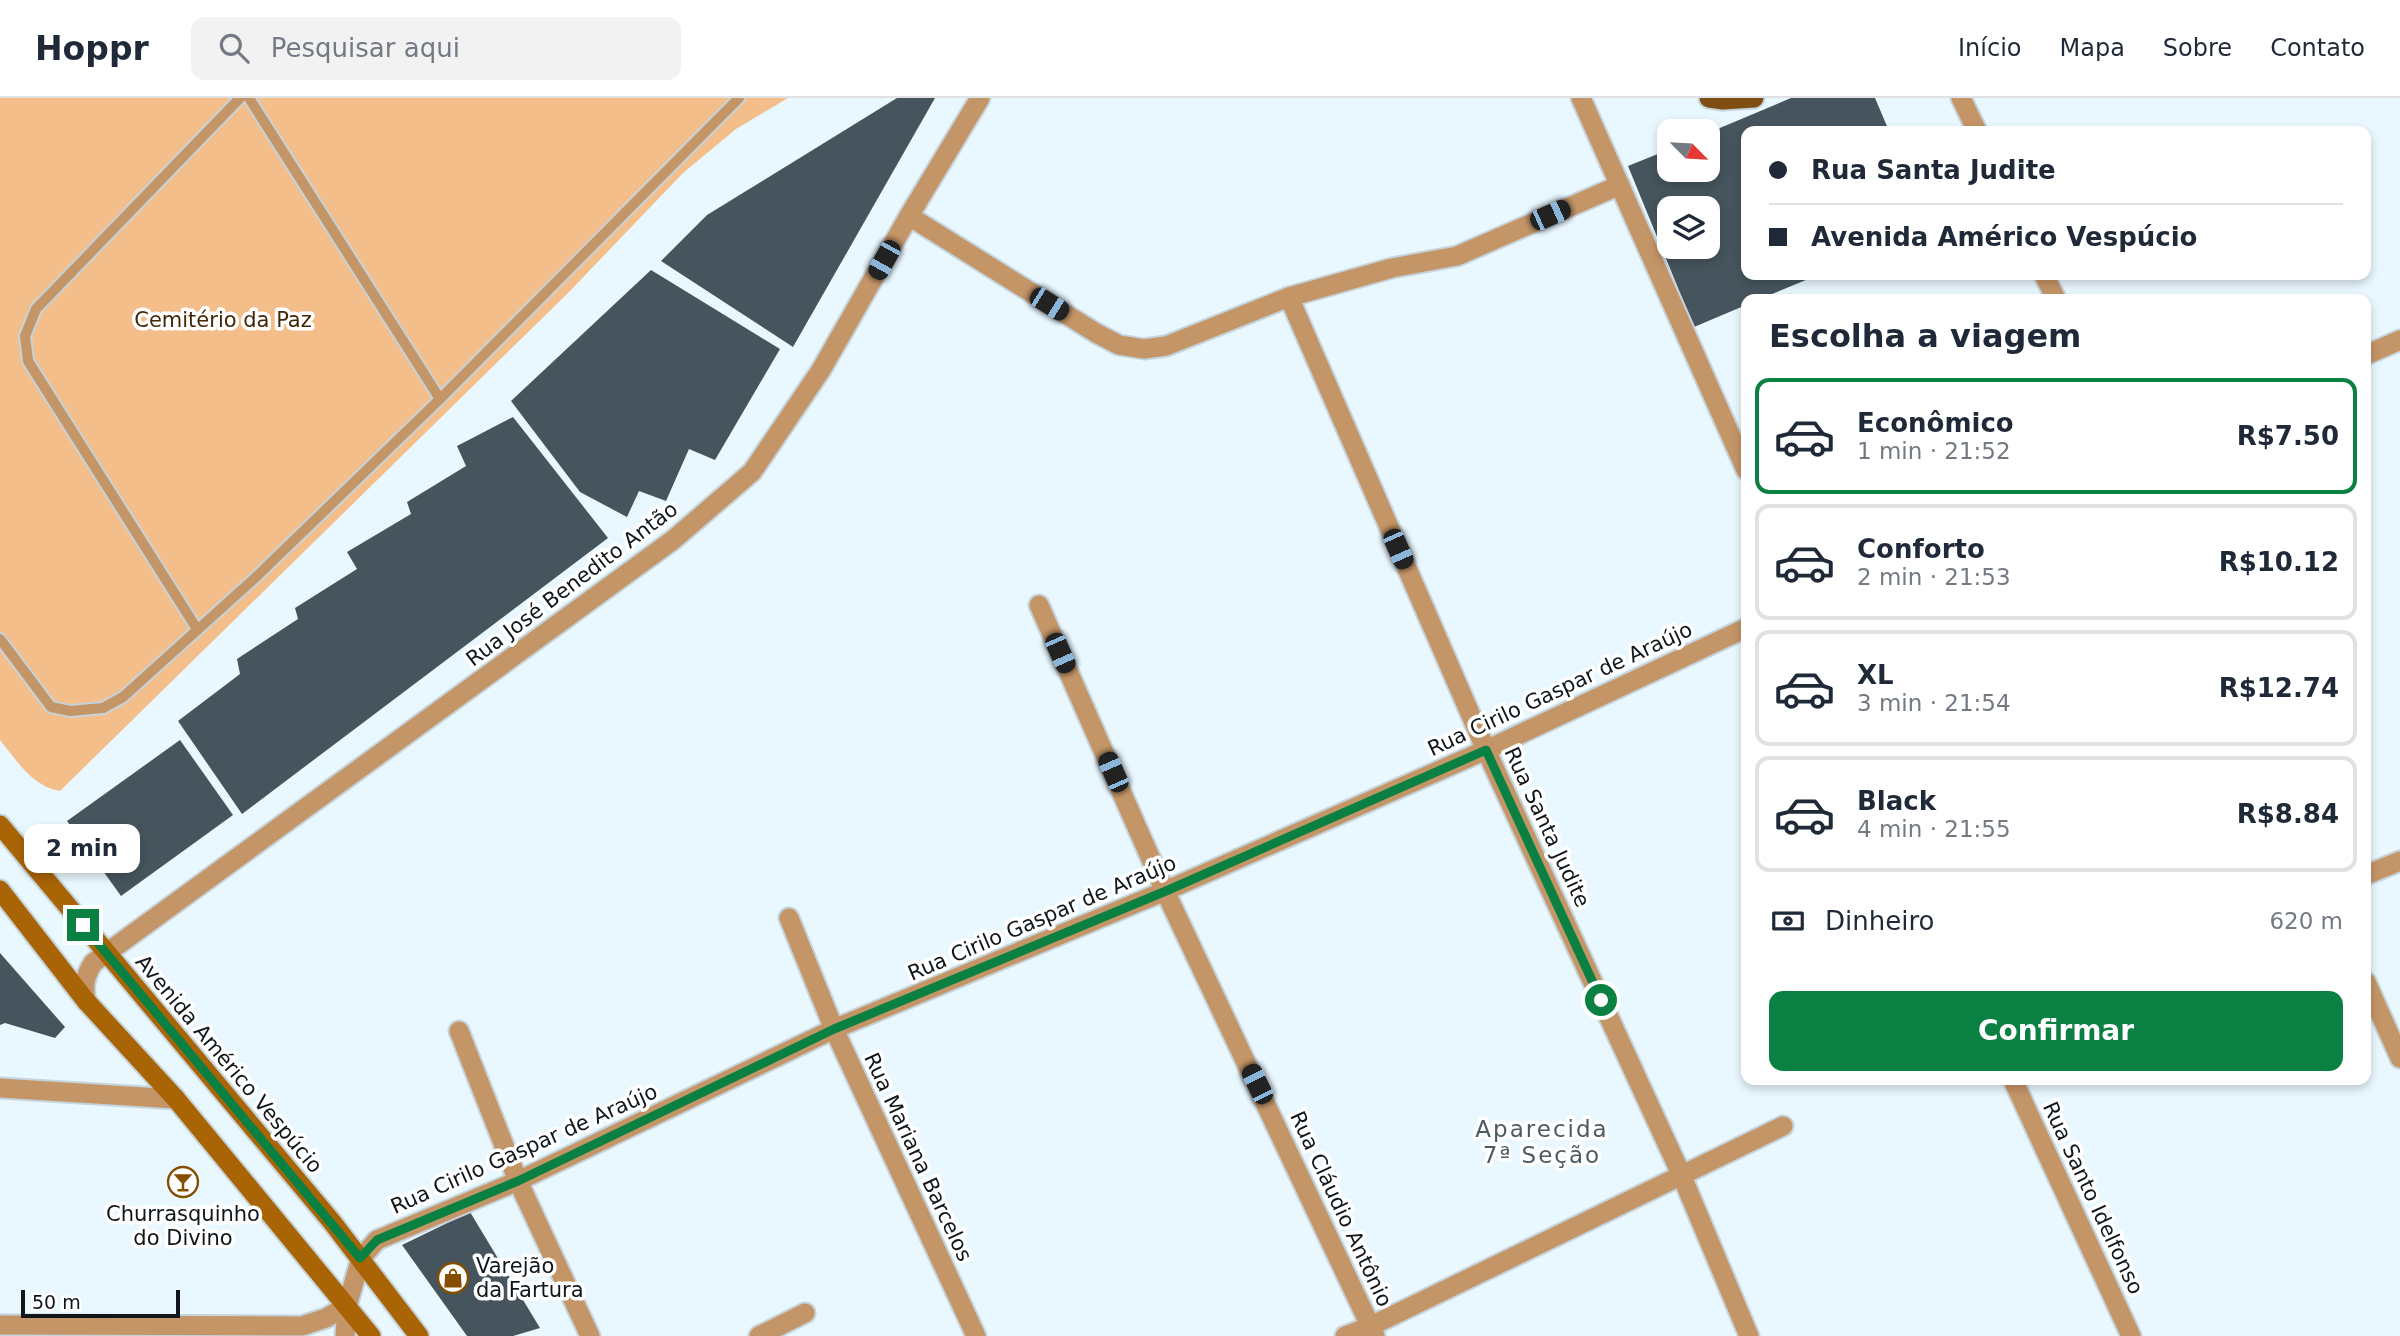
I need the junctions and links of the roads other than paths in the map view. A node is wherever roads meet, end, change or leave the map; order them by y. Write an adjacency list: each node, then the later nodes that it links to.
1 (240, 98): 18 (lane)
2 (249, 98): 15 (lane)
3 (739, 98): 15 (lane)
4 (980, 98): 11 (street, Rua José Benedito Antão)
5 (1581, 98): 10 (street)
6 (1709, 98): 7 (main road)
7 (1754, 98)
8 (1961, 98): 9 (street)
9 (1975, 126)
10 (1620, 185): 12 (street); 16 (street)
11 (909, 216): 12 (street); 28 (street, Rua José Benedito Antão)
12 (1289, 297): 21 (street, Rua Santa Judite)
13 (2400, 340): 14 (street)
14 (2371, 353)
15 (440, 399): 18 (lane)
16 (1741, 459)
17 (1039, 605): 26 (street, Rua Cláudio Antônio)
18 (197, 629): 20 (lane)
19 (1741, 630): 21 (street, Rua Cirilo Gaspar de Araújo)
20 (0, 639)
21 (1486, 750): 26 (street, Rua Cirilo Gaspar de Araújo); 38 (street, Rua Santa Judite)
22 (0, 825): 28 (main road, Avenida Américo Vespúcio)
23 (2400, 861): 24 (street)
24 (2371, 873)
25 (0, 890): 30 (main road)
26 (1166, 891): 31 (street, Rua Cirilo Gaspar de Araújo); 44 (street, Rua Cláudio Antônio)
27 (789, 918): 31 (street, Rua Mariana Barcelos)
28 (107, 954): 30 (street, Rua José Benedito Antão); 40 (main road, Avenida Américo Vespúcio)
29 (2371, 993): 33 (street)
30 (86, 1001): 36 (main road)
31 (834, 1029): 39 (street, Rua Cirilo Gaspar de Araújo); 50 (street, Rua Mariana Barcelos)
32 (459, 1031): 39 (street)
33 (2400, 1058)
34 (2015, 1085): 53 (street, Rua Santo Idelfonso)
35 (0, 1088): 36 (street)
36 (176, 1099): 41 (main road)
37 (1783, 1126): 38 (street)
38 (1681, 1174): 44 (street); 52 (street, Rua Santa Judite)
39 (518, 1181): 40 (street, Rua Cirilo Gaspar de Araújo); 48 (street)
40 (360, 1258): 41 (street); 47 (main road, Avenida Américo Vespúcio)
41 (346, 1306): 43 (street); 45 (street); 46 (main road)
42 (805, 1313): 49 (street)
43 (0, 1325)
44 (1373, 1331): 51 (street)
45 (345, 1336)
46 (371, 1336)
47 (419, 1336)
48 (590, 1336)
49 (759, 1336)
50 (976, 1336)
51 (1345, 1336)
52 (1749, 1336)
53 (2131, 1336)

